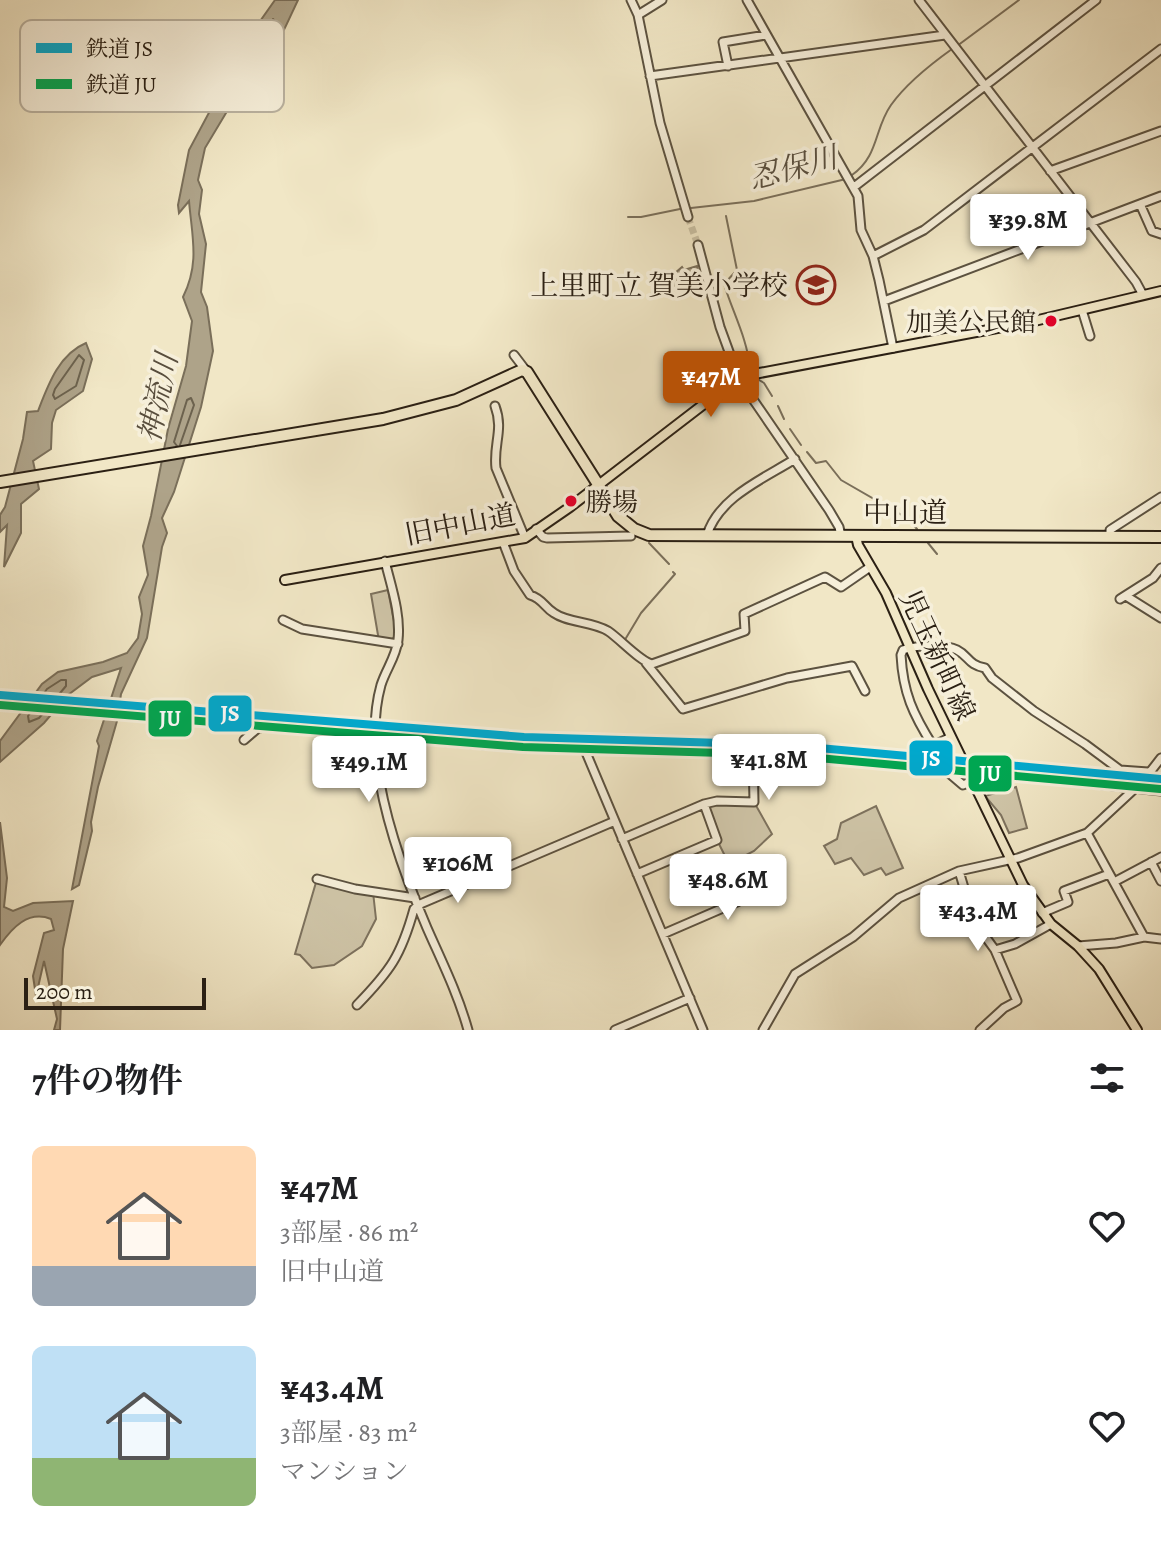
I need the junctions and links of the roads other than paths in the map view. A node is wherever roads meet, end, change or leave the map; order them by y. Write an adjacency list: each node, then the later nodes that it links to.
1 (631, 0): 6 (street)
2 (662, 0): 6 (street)
3 (747, 0): 7 (street)
4 (919, 0): 8 (street)
5 (1096, 0): 13 (street)
6 (638, 15): 12 (street)
7 (766, 35): 10 (street); 11 (street)
8 (945, 35): 10 (street); 13 (street)
9 (1161, 49): 15 (street)
10 (779, 59): 11 (street); 17 (street)
11 (728, 66): 12 (street)
12 (650, 76): 20 (street)
13 (984, 86): 15 (street); 17 (street)
14 (1161, 131): 16 (street)
15 (1032, 148): 16 (street); 24 (street)
16 (1050, 171): 21 (street)
17 (850, 181): 24 (street)
18 (1161, 196): 19 (street)
19 (1140, 204): 21 (street); 22 (street)
20 (688, 217)
21 (1089, 222): 26 (street); 27 (street)
22 (1161, 234)
23 (698, 245): 33 (street)
24 (873, 256): 27 (street)
25 (1161, 291): 26 (main road, 旧中山道)
26 (1143, 295): 28 (main road, 旧中山道)
27 (884, 301): 30 (street)
28 (1082, 310): 29 (street); 30 (main road, 旧中山道)
29 (1090, 336)
30 (893, 348): 33 (main road, 旧中山道)
31 (514, 355): 32 (street)
32 (527, 372): 36 (highway); 37 (highway)
33 (739, 379): 35 (street); 37 (main road, 旧中山道)
34 (495, 406): 46 (street)
35 (795, 459): 40 (street); 42 (street)
36 (0, 482)
37 (597, 485): 39 (main road, 旧中山道); 40 (highway, 中山道)
38 (1161, 497): 44 (street)
39 (536, 529): 41 (street); 46 (main road, 旧中山道)
40 (707, 535): 42 (highway, 中山道)
41 (631, 536)
42 (841, 536): 43 (highway, 中山道)
43 (856, 536): 44 (highway, 中山道); 49 (main road, 児玉新町線)
44 (1110, 537): 45 (highway, 中山道)
45 (1161, 537)
46 (525, 538): 47 (main road, 旧中山道)
47 (503, 542): 48 (main road, 旧中山道); 56 (street)
48 (385, 561): 51 (main road, 旧中山道); 54 (street)
49 (870, 567): 55 (main road, 児玉新町線); 56 (street)
50 (1161, 568): 52 (street)
51 (285, 580)
52 (1161, 618)
53 (283, 620): 54 (street)
54 (398, 644): 60 (street)
55 (909, 647): 58 (street); 61 (main road, 児玉新町線); 61 (street)
56 (646, 663): 59 (street)
57 (995, 663): 58 (street)
58 (985, 668): 66 (street)
59 (865, 691)
60 (376, 735): 62 (street); 63 (street); 84 (street)
61 (951, 737): 67 (main road, 児玉新町線)
62 (244, 740)
63 (585, 750): 64 (street); 71 (street)
64 (753, 754): 67 (street); 70 (street)
65 (1161, 758): 66 (street)
66 (1148, 772): 68 (street)
67 (972, 781): 68 (street); 75 (main road, 児玉新町線)
68 (1135, 788): 69 (street); 72 (street)
69 (1161, 791)
70 (704, 804): 73 (street); 78 (street)
71 (615, 821): 73 (street); 84 (street)
72 (1087, 833): 75 (street); 79 (street)
73 (622, 839): 78 (street)
74 (1161, 857): 76 (street)
75 (1010, 860): 77 (street); 85 (main road, 児玉新町線)
76 (1151, 862): 82 (street); 83 (street)
77 (959, 871): 91 (street); 97 (street)
78 (637, 874): 87 (street)
79 (1109, 874): 83 (street); 85 (street)
80 (776, 878): 87 (street)
81 (317, 879): 84 (street)
82 (1161, 881)
83 (1114, 882): 88 (street)
84 (416, 901): 93 (street); 94 (street)
85 (1042, 913): 86 (main road, 児玉新町線)
86 (1051, 924): 90 (main road, 児玉新町線); 91 (street)
87 (663, 934): 92 (street)
88 (1144, 937): 89 (street); 90 (street)
89 (1160, 941)
90 (1078, 946): 99 (main road, 児玉新町線)
91 (995, 950): 98 (street)
92 (690, 998): 95 (street); 96 (street)
93 (357, 1005)
94 (468, 1030)
95 (615, 1030)
96 (703, 1030)
97 (763, 1030)
98 (980, 1030)
99 (1137, 1030)

